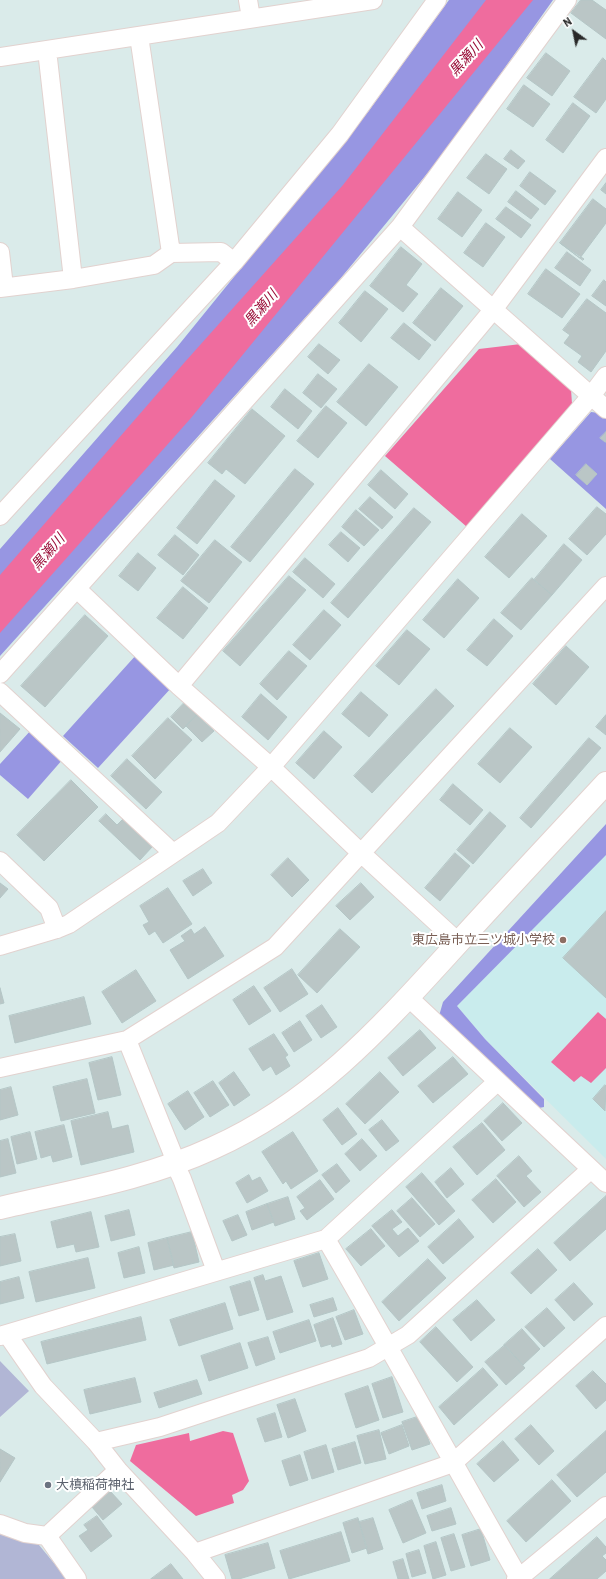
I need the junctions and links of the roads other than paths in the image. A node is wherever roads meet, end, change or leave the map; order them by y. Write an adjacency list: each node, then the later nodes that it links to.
1 (248, 0): 5 (street)
2 (373, 0): 5 (street)
3 (437, 0): 13 (street)
4 (567, 0): 10 (street)
5 (251, 18): 6 (street)
6 (139, 36): 7 (street); 12 (street)
7 (47, 50): 8 (street); 14 (street)
8 (0, 57)
9 (606, 158): 16 (street)
10 (400, 227): 16 (street); 22 (street)
11 (0, 252): 15 (street)
12 (171, 253): 13 (street); 14 (street)
13 (234, 262): 20 (street)
14 (73, 279): 15 (street)
15 (2, 287)
16 (493, 310): 18 (street); 24 (street)
17 (606, 376): 18 (street)
18 (591, 396): 19 (street); 26 (street)
19 (606, 409)
20 (0, 516)
21 (606, 586): 29 (street)
22 (77, 589): 23 (street); 24 (street)
23 (0, 674)
24 (179, 686): 26 (street)
25 (0, 692): 28 (street)
26 (271, 767): 28 (street); 29 (street)
27 (606, 783): 32 (street)
28 (173, 853): 31 (street)
29 (361, 853): 32 (street); 35 (street)
30 (0, 861): 31 (street)
31 (58, 929): 33 (street)
32 (458, 942): 34 (street)
33 (0, 946)
34 (408, 997): 37 (street); 38 (street)
35 (127, 1040): 36 (street); 38 (street)
36 (0, 1068)
37 (497, 1082): 39 (street); 42 (street)
38 (175, 1164): 41 (street); 43 (street)
39 (591, 1169): 40 (street); 46 (street)
40 (606, 1183)
41 (0, 1208)
42 (326, 1239): 43 (street); 46 (street)
43 (216, 1271): 45 (street)
44 (606, 1326): 48 (street)
45 (3, 1335): 47 (street)
46 (390, 1346): 47 (street); 48 (street)
47 (96, 1442): 49 (street)
48 (453, 1463): 53 (street); 54 (street)
49 (118, 1470): 52 (street); 53 (street)
50 (606, 1506): 54 (street)
51 (0, 1524): 52 (street)
52 (47, 1536): 55 (street)
53 (195, 1553): 56 (street)
54 (518, 1578)
55 (77, 1579)
56 (216, 1579)

